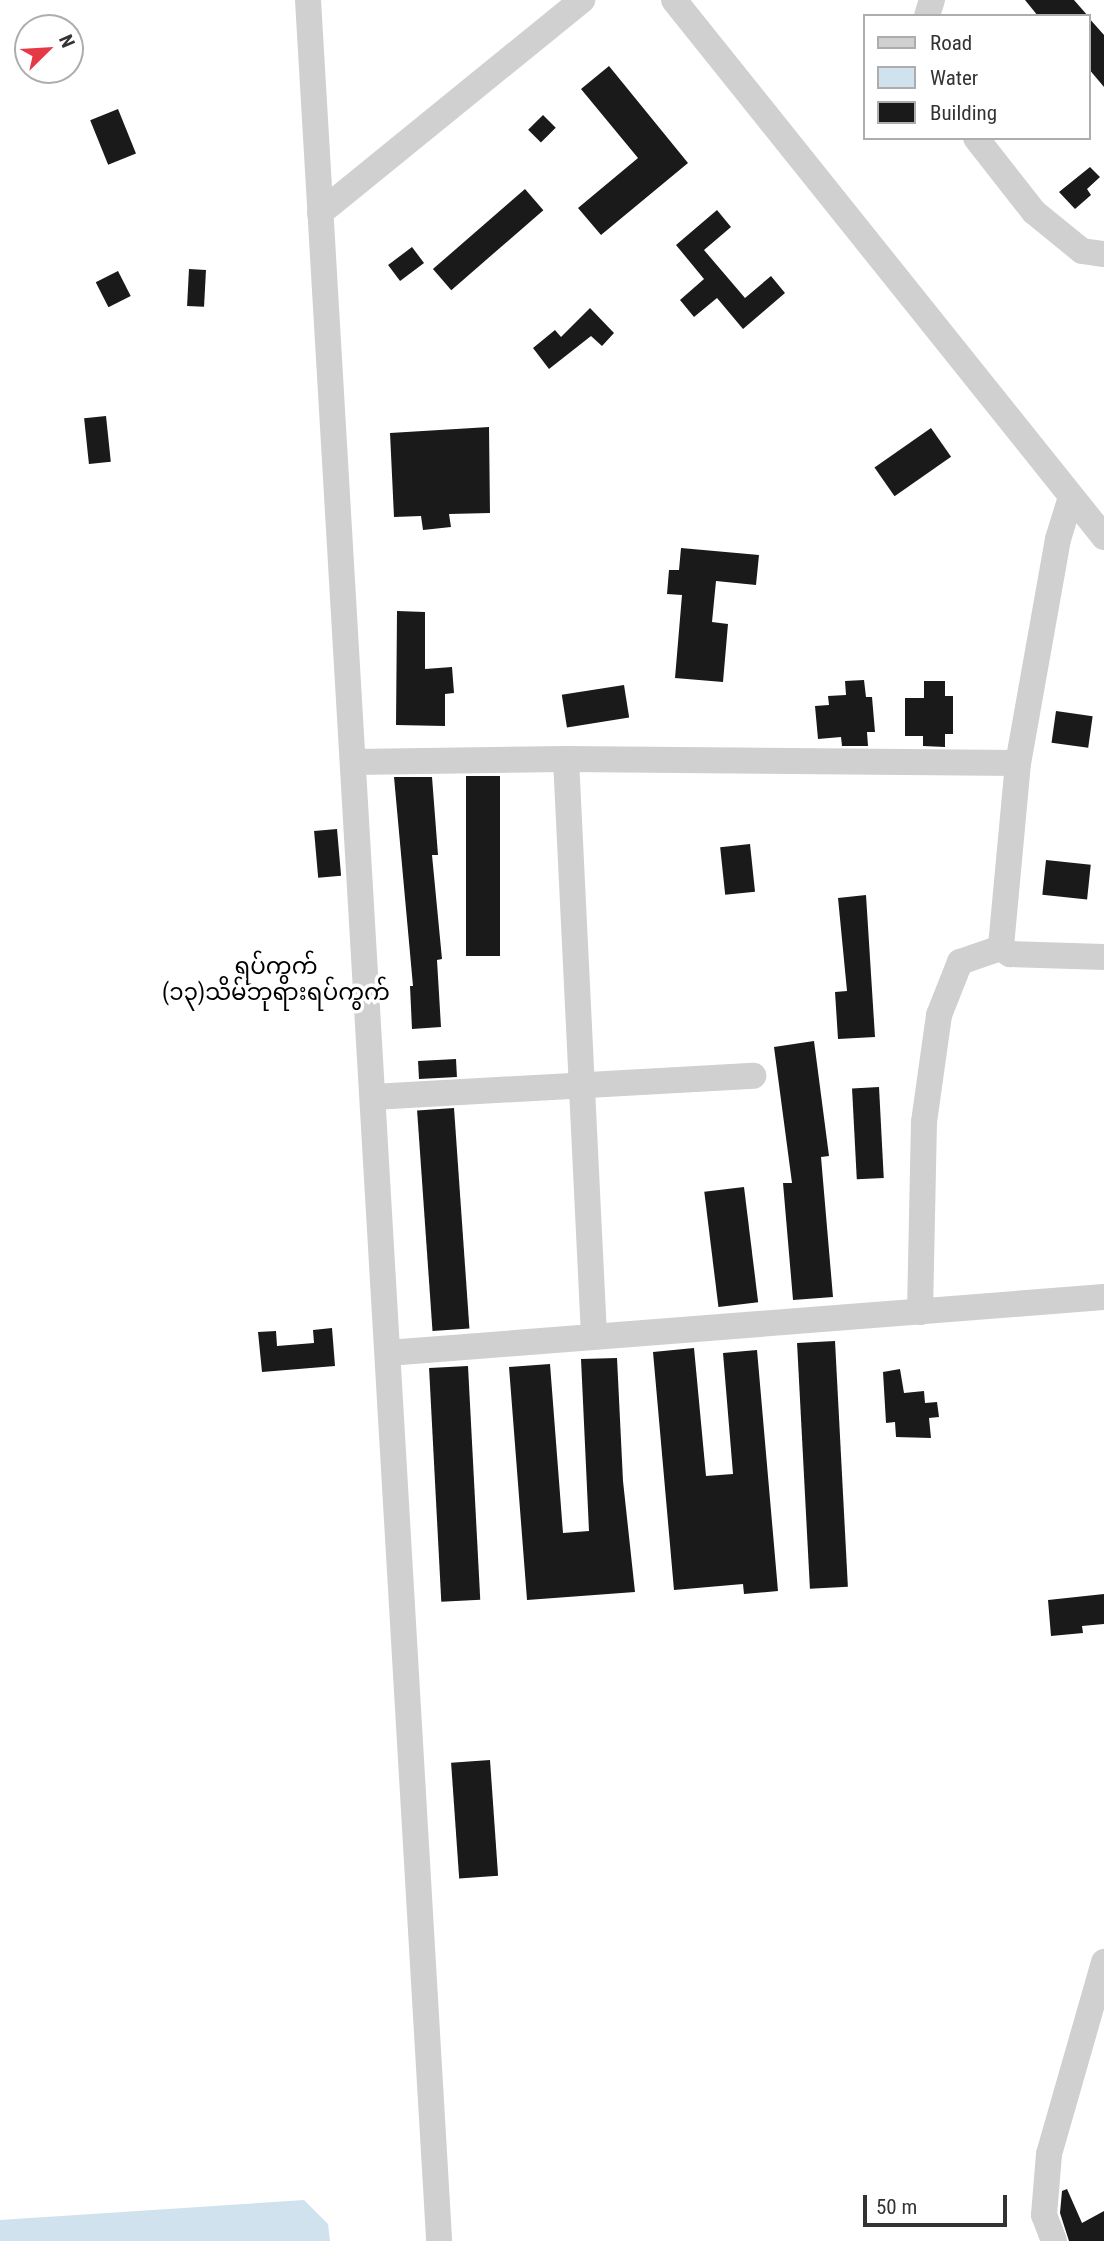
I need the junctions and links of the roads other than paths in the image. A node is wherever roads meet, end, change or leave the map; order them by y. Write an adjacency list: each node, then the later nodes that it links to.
1 (307, 0): 5 (street)
2 (582, 0): 5 (street)
3 (674, 0): 7 (street)
4 (978, 140): 6 (street)
5 (320, 213): 10 (street)
6 (1104, 254)
7 (1071, 496): 8 (street); 11 (street)
8 (1104, 537)
9 (566, 759): 10 (street); 11 (street); 15 (street)
10 (354, 762): 16 (street)
11 (1018, 763): 12 (street)
12 (1001, 948): 13 (street); 18 (street)
13 (1104, 957)
14 (753, 1076): 15 (street)
15 (581, 1086): 16 (street); 19 (street)
16 (373, 1097): 20 (street)
17 (1104, 1297): 18 (street)
18 (920, 1312): 19 (street)
19 (594, 1335): 20 (street)
20 (388, 1353): 22 (street)
21 (1104, 1962): 23 (street)
22 (439, 2241)
23 (1055, 2241)

